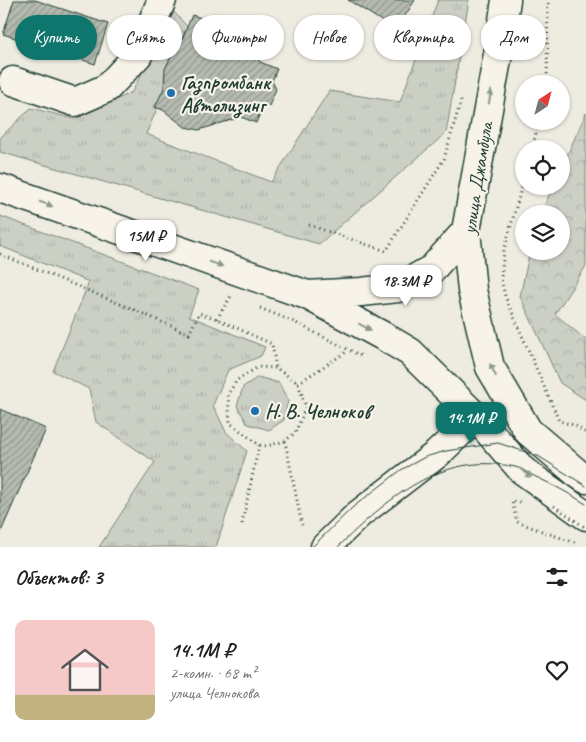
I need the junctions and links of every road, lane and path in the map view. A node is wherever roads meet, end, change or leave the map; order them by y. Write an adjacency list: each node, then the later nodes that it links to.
1 (162, 0): 5 (main road)
2 (506, 0): 10 (main road, улица Джамбула, one-way to 2)
3 (548, 0): 4 (path)
4 (546, 75)
5 (13, 81)
6 (463, 93): 9 (path)
7 (0, 188): 12 (main road, one-way to 12)
8 (519, 195): 22 (path)
9 (309, 225)
10 (466, 231): 12 (main road); 21 (main road, улица Джамбула, one-way to 10)
11 (0, 254): 15 (path)
12 (307, 295): 20 (main road, one-way to 20)
13 (240, 300): 15 (path)
14 (258, 308): 16 (path)
15 (217, 319): 18 (path)
16 (294, 322)
17 (348, 350): 19 (path)
18 (276, 368): 19 (path); 24 (path)
19 (298, 384): 23 (path)
20 (476, 417): 21 (main road); 27 (main road, one-way to 27); 33 (main road)
21 (525, 427): 25 (main road, улица Джамбула)
22 (586, 433)
23 (285, 441): 24 (path); 30 (path)
24 (259, 445): 29 (path)
25 (581, 476)
26 (512, 501): 32 (path)
27 (557, 502): 28 (main road); 31 (path, bridge)
28 (586, 516)
29 (242, 524)
30 (302, 525)
31 (586, 528)
32 (575, 543)
33 (325, 547)

